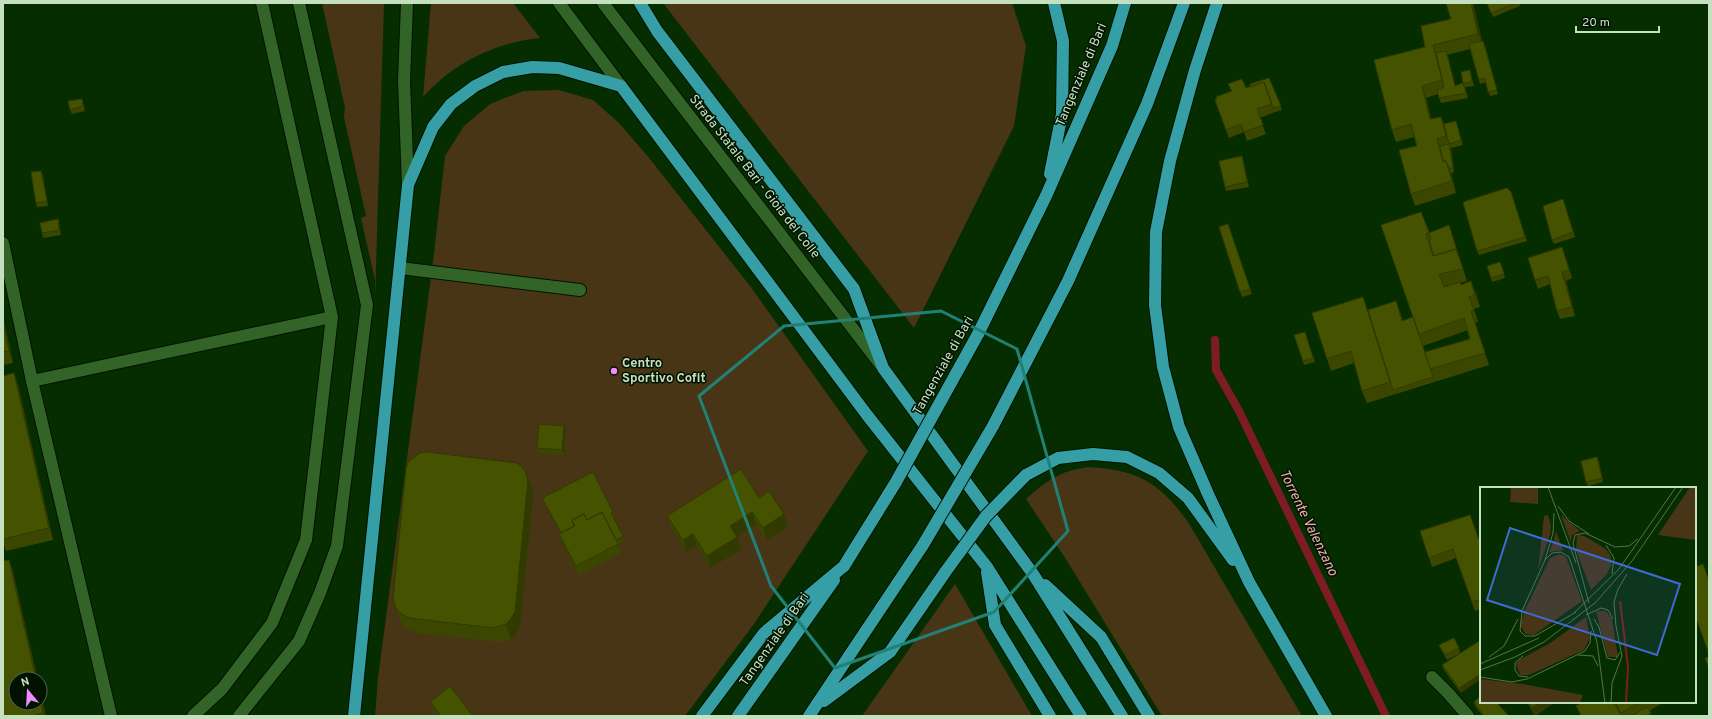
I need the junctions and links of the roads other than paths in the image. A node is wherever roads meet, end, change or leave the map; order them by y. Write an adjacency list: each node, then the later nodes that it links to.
1 (262, 3): 17 (street)
2 (299, 3): 28 (street)
3 (407, 3): 12 (street)
4 (559, 3): 11 (street)
5 (603, 3): 18 (street, Strada Statale Bari - Gioia del Colle)
6 (640, 3): 18 (highway)
7 (1054, 3): 13 (highway)
8 (1126, 3): 13 (highway, Tangenziale di Bari)
9 (1184, 3): 25 (highway, bridge)
10 (1217, 3): 23 (highway)
11 (622, 86): 12 (highway); 21 (highway)
12 (408, 185): 15 (highway)
13 (1046, 196): 20 (highway, Tangenziale di Bari, bridge)
14 (3, 243): 19 (street)
15 (400, 268): 16 (street); 29 (highway)
16 (580, 290)
17 (332, 317): 19 (street); 27 (street)
18 (883, 368): 22 (highway)
19 (32, 381): 26 (street)
20 (844, 566): 30 (highway); 31 (highway, Tangenziale di Bari)
21 (986, 567): 32 (highway); 33 (highway)
22 (1033, 574): 34 (highway); 35 (highway)
23 (1249, 582): 25 (highway, bridge); 36 (highway)
24 (1432, 677): 37 (street)
25 (813, 711)
26 (111, 716)
27 (193, 716)
28 (239, 716)
29 (354, 716)
30 (702, 716)
31 (738, 716)
32 (1050, 716)
33 (1081, 716)
34 (1122, 716)
35 (1149, 716)
36 (1326, 716)
37 (1468, 716)

